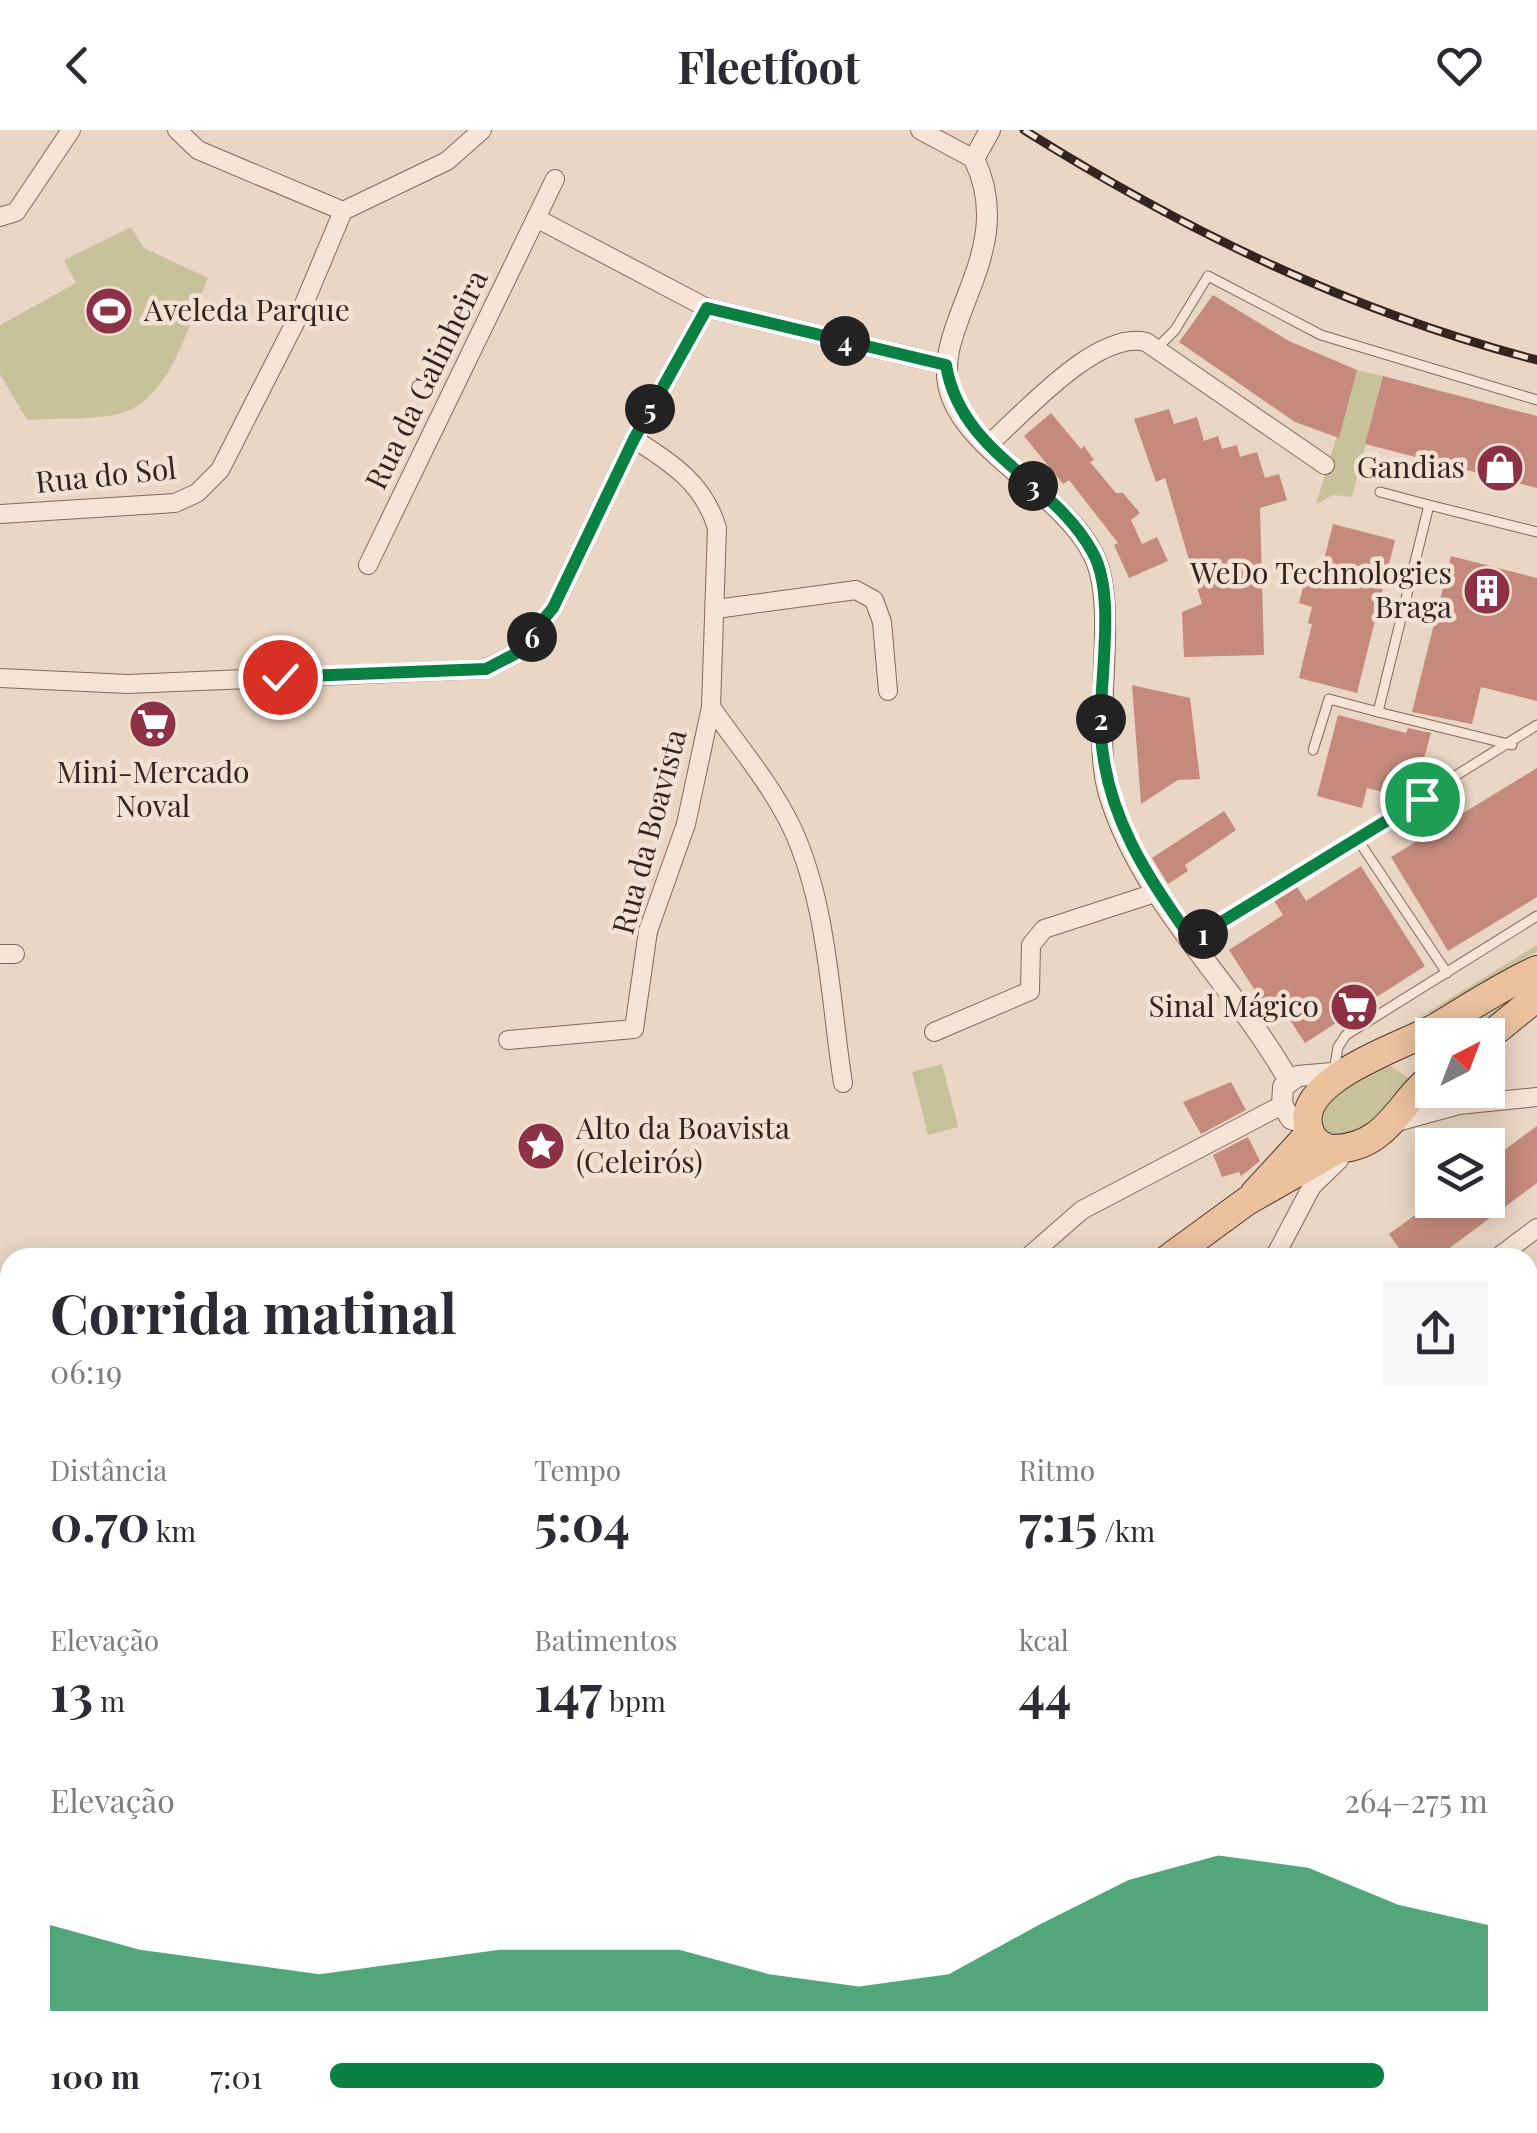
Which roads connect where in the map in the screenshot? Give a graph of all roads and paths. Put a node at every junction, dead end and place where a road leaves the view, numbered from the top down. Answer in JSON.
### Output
{"nodes":[{"id":1,"x":72,"y":130,"type":"edge"},
{"id":2,"x":178,"y":130,"type":"edge"},
{"id":3,"x":482,"y":130,"type":"edge"},
{"id":4,"x":920,"y":130,"type":"edge"},
{"id":5,"x":990,"y":131,"type":"edge"},
{"id":6,"x":974,"y":158,"type":"junction"},
{"id":7,"x":554,"y":179,"type":"dead end"},
{"id":8,"x":344,"y":211,"type":"junction"},
{"id":9,"x":0,"y":217,"type":"edge"},
{"id":10,"x":536,"y":218,"type":"junction"},
{"id":11,"x":707,"y":308,"type":"junction"},
{"id":12,"x":1156,"y":349,"type":"junction"},
{"id":13,"x":946,"y":365,"type":"junction"},
{"id":14,"x":1537,"y":400,"type":"edge"},
{"id":15,"x":634,"y":439,"type":"junction"},
{"id":16,"x":989,"y":444,"type":"junction"},
{"id":17,"x":1325,"y":465,"type":"dead end"},
{"id":18,"x":1380,"y":492,"type":"dead end"},
{"id":19,"x":1429,"y":505,"type":"junction"},
{"id":20,"x":0,"y":514,"type":"edge"},
{"id":21,"x":1537,"y":532,"type":"edge"},
{"id":22,"x":368,"y":565,"type":"dead end"},
{"id":23,"x":716,"y":608,"type":"junction"},
{"id":24,"x":0,"y":678,"type":"edge"},
{"id":25,"x":888,"y":691,"type":"dead end"},
{"id":26,"x":711,"y":708,"type":"junction"},
{"id":27,"x":1378,"y":712,"type":"junction"},
{"id":28,"x":1537,"y":725,"type":"edge"},
{"id":29,"x":1512,"y":745,"type":"junction"},
{"id":30,"x":1313,"y":750,"type":"dead end"},
{"id":31,"x":1358,"y":840,"type":"junction"},
{"id":32,"x":1158,"y":892,"type":"junction"},
{"id":33,"x":1537,"y":916,"type":"edge"},
{"id":34,"x":1192,"y":940,"type":"junction"},
{"id":35,"x":1537,"y":970,"type":"edge"},
{"id":36,"x":1446,"y":974,"type":"junction"},
{"id":37,"x":1537,"y":997,"type":"edge"},
{"id":38,"x":1505,"y":1023,"type":"edge"},
{"id":39,"x":934,"y":1032,"type":"dead end"},
{"id":40,"x":508,"y":1040,"type":"dead end"},
{"id":41,"x":1372,"y":1058,"type":"junction"},
{"id":42,"x":1415,"y":1071,"type":"edge"},
{"id":43,"x":1338,"y":1073,"type":"junction"},
{"id":44,"x":1289,"y":1081,"type":"junction"},
{"id":45,"x":843,"y":1083,"type":"dead end"},
{"id":46,"x":1415,"y":1094,"type":"edge"},
{"id":47,"x":1537,"y":1096,"type":"edge"},
{"id":48,"x":1505,"y":1101,"type":"edge"},
{"id":49,"x":1448,"y":1108,"type":"edge"},
{"id":50,"x":1392,"y":1123,"type":"junction"},
{"id":51,"x":1297,"y":1126,"type":"junction"},
{"id":52,"x":1345,"y":1147,"type":"junction"},
{"id":53,"x":1284,"y":1184,"type":"junction"},
{"id":54,"x":1247,"y":1201,"type":"junction"},
{"id":55,"x":1290,"y":1227,"type":"junction"},
{"id":56,"x":1537,"y":1228,"type":"edge"},
{"id":57,"x":1038,"y":1248,"type":"edge"},
{"id":58,"x":1183,"y":1248,"type":"edge"},
{"id":59,"x":1279,"y":1248,"type":"edge"},
{"id":60,"x":1510,"y":1248,"type":"edge"},
{"id":61,"x":0,"y":1336,"type":"edge"},
{"id":62,"x":0,"y":1380,"type":"edge"}],
"edges":[{"from":1,"to":9,"type":"street"},
{"from":2,"to":8,"type":"street"},
{"from":3,"to":8,"type":"street"},
{"from":4,"to":6,"type":"street"},
{"from":5,"to":6,"type":"street"},
{"from":6,"to":13,"type":"street"},
{"from":7,"to":10,"type":"street","name":"Rua da Galinheira"},
{"from":8,"to":20,"type":"street","name":"Rua do Sol"},
{"from":10,"to":11,"type":"street"},
{"from":10,"to":22,"type":"street","name":"Rua da Galinheira"},
{"from":11,"to":13,"type":"street"},
{"from":11,"to":15,"type":"street"},
{"from":12,"to":14,"type":"lane"},
{"from":12,"to":16,"type":"street"},
{"from":12,"to":17,"type":"street"},
{"from":13,"to":16,"type":"street"},
{"from":15,"to":23,"type":"street","name":"Rua da Boavista"},
{"from":15,"to":24,"type":"street"},
{"from":16,"to":32,"type":"street"},
{"from":18,"to":19,"type":"lane"},
{"from":19,"to":21,"type":"lane"},
{"from":19,"to":27,"type":"lane"},
{"from":23,"to":25,"type":"street"},
{"from":23,"to":26,"type":"street","name":"Rua da Boavista"},
{"from":26,"to":40,"type":"street","name":"Rua da Boavista"},
{"from":26,"to":45,"type":"street"},
{"from":27,"to":29,"type":"lane"},
{"from":27,"to":30,"type":"lane"},
{"from":28,"to":29,"type":"lane"},
{"from":29,"to":31,"type":"lane"},
{"from":31,"to":34,"type":"lane"},
{"from":31,"to":36,"type":"lane"},
{"from":32,"to":34,"type":"street"},
{"from":32,"to":39,"type":"street"},
{"from":33,"to":36,"type":"lane"},
{"from":34,"to":44,"type":"street"},
{"from":35,"to":41,"type":"main road"},
{"from":36,"to":43,"type":"lane"},
{"from":37,"to":38,"type":"main road"},
{"from":41,"to":42,"type":"main road"},
{"from":41,"to":43,"type":"main road"},
{"from":43,"to":44,"type":"street"},
{"from":43,"to":51,"type":"main road"},
{"from":44,"to":51,"type":"street"},
{"from":46,"to":50,"type":"main road"},
{"from":47,"to":48,"type":"street"},
{"from":49,"to":50,"type":"street"},
{"from":50,"to":52,"type":"main road"},
{"from":51,"to":52,"type":"main road"},
{"from":51,"to":53,"type":"street"},
{"from":51,"to":54,"type":"main road"},
{"from":51,"to":57,"type":"street"},
{"from":52,"to":53,"type":"main road"},
{"from":52,"to":55,"type":"street"},
{"from":53,"to":54,"type":"main road"},
{"from":53,"to":55,"type":"street"},
{"from":54,"to":58,"type":"main road"},
{"from":55,"to":59,"type":"street"},
{"from":56,"to":60,"type":"street"},
{"from":61,"to":62,"type":"street"}]}
